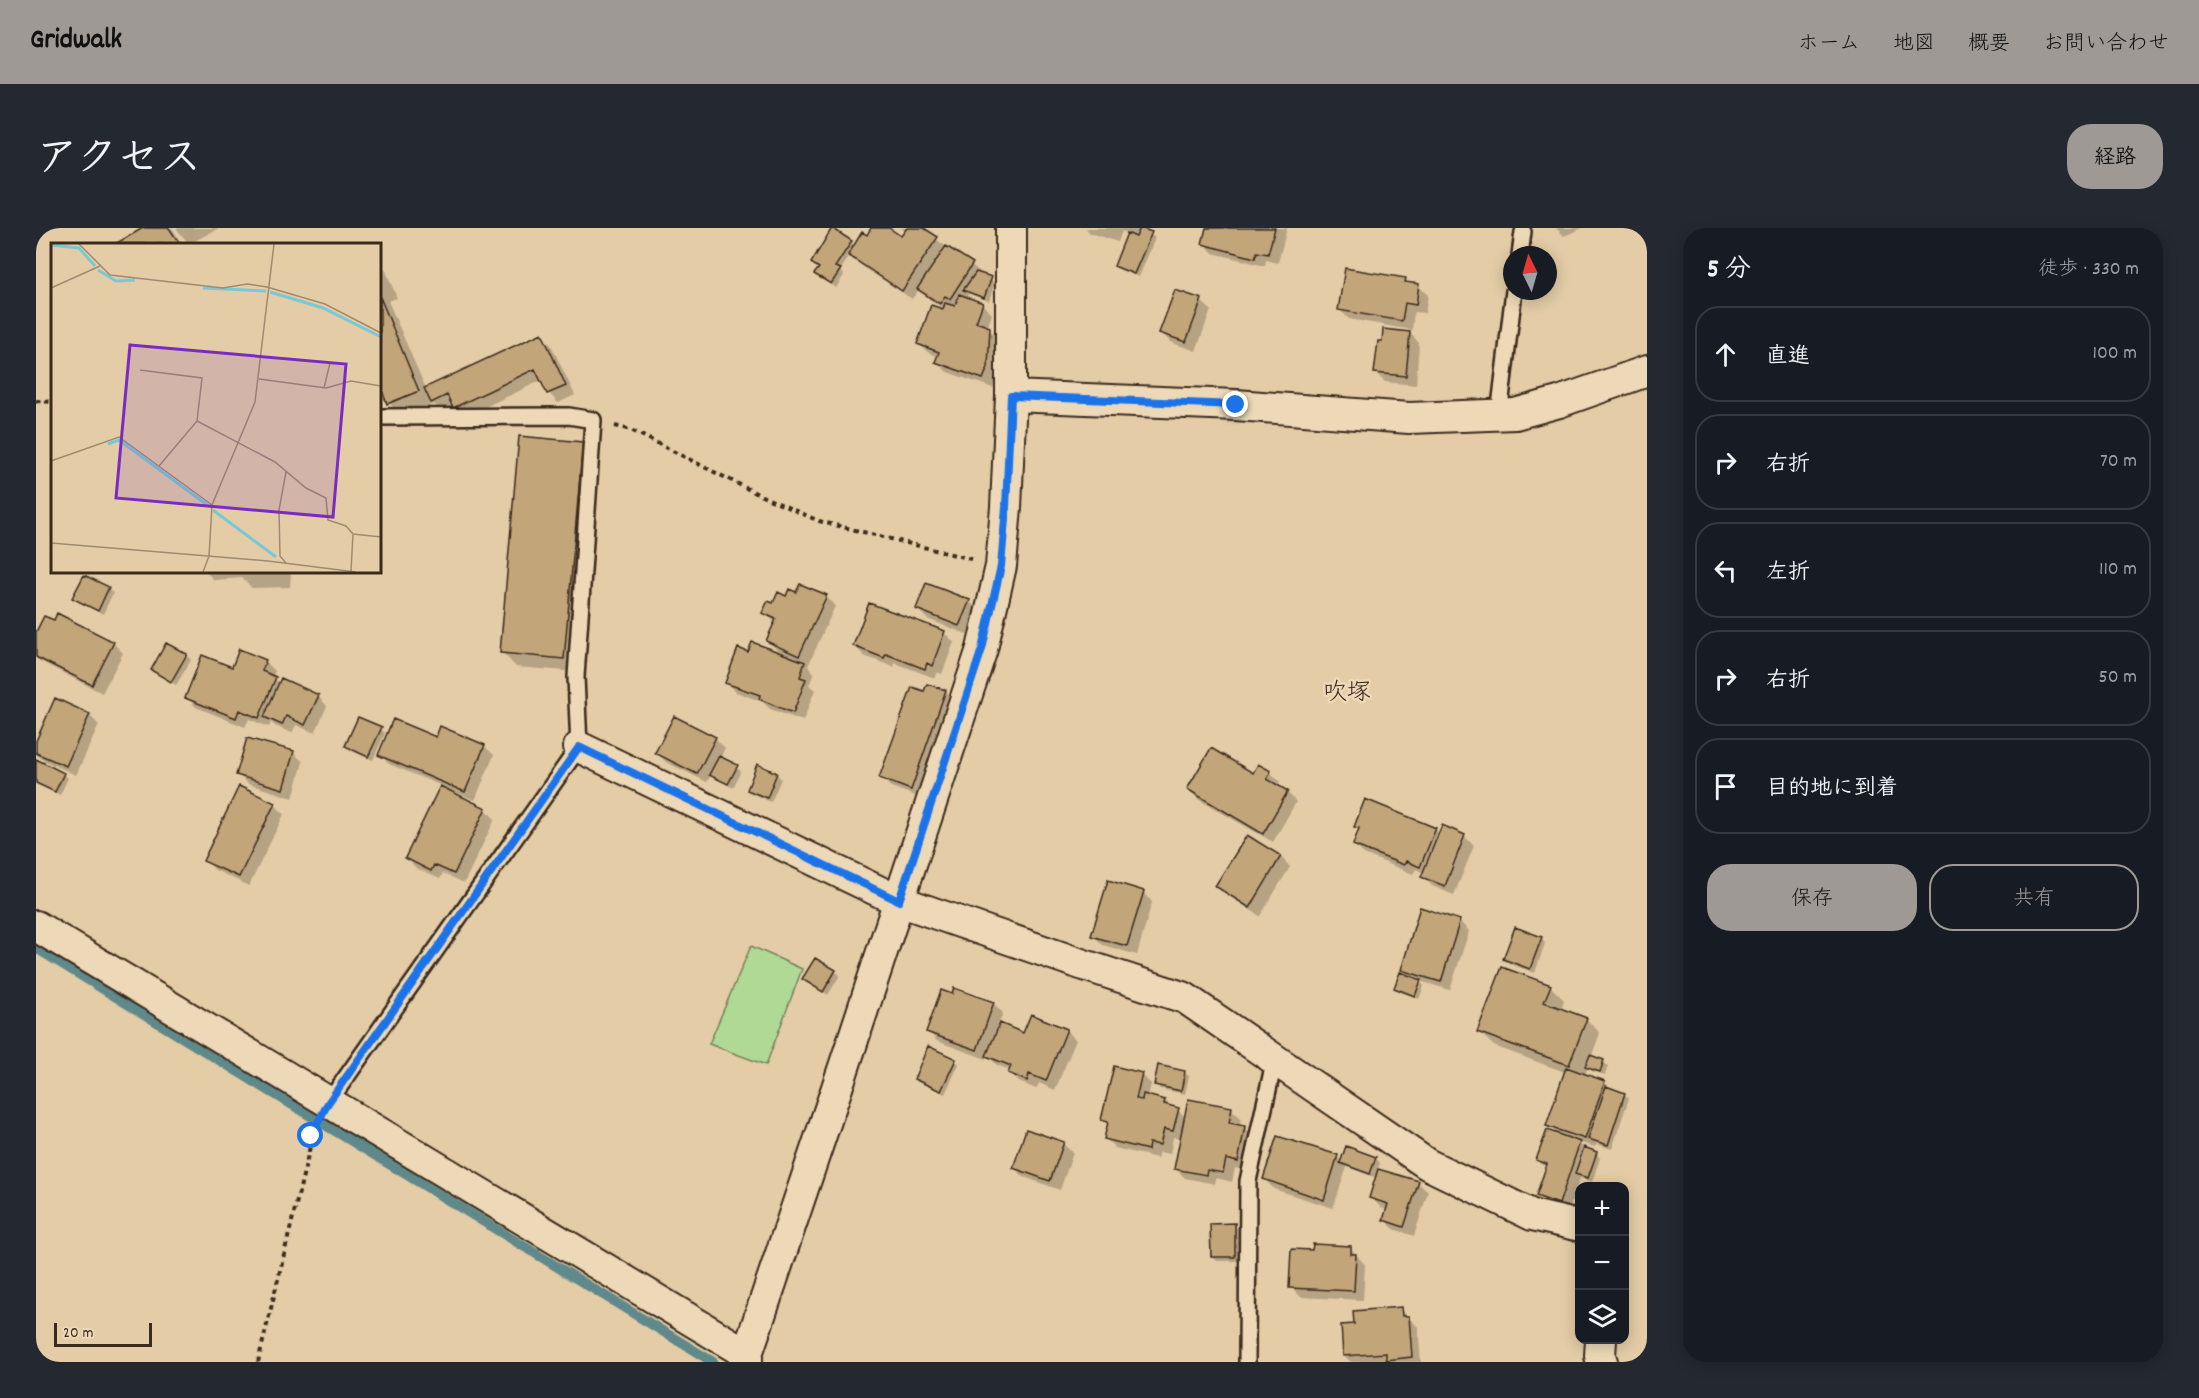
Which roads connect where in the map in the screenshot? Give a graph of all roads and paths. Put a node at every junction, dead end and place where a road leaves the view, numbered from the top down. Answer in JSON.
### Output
{"nodes":[{"id":1,"x":1011,"y":228,"type":"edge"},
{"id":2,"x":1523,"y":231,"type":"dead end"},
{"id":3,"x":1521,"y":246,"type":"edge"},
{"id":4,"x":1513,"y":300,"type":"edge"},
{"id":5,"x":1647,"y":371,"type":"edge"},
{"id":6,"x":1011,"y":396,"type":"junction"},
{"id":7,"x":36,"y":401,"type":"edge"},
{"id":8,"x":51,"y":402,"type":"edge"},
{"id":9,"x":1499,"y":415,"type":"junction"},
{"id":10,"x":381,"y":417,"type":"edge"},
{"id":11,"x":593,"y":420,"type":"junction"},
{"id":12,"x":1001,"y":566,"type":"junction"},
{"id":13,"x":579,"y":747,"type":"junction"},
{"id":14,"x":899,"y":901,"type":"junction"},
{"id":15,"x":36,"y":926,"type":"edge"},
{"id":16,"x":1275,"y":1058,"type":"junction"},
{"id":17,"x":328,"y":1103,"type":"junction"},
{"id":18,"x":1575,"y":1225,"type":"edge"},
{"id":19,"x":1601,"y":1344,"type":"edge"},
{"id":20,"x":747,"y":1358,"type":"edge"},
{"id":21,"x":258,"y":1362,"type":"edge"},
{"id":22,"x":1247,"y":1362,"type":"edge"},
{"id":23,"x":1602,"y":1362,"type":"edge"}],
"edges":[{"from":1,"to":6,"type":"street"},
{"from":2,"to":3,"type":"lane"},
{"from":4,"to":9,"type":"lane"},
{"from":5,"to":9,"type":"street"},
{"from":6,"to":9,"type":"street"},
{"from":6,"to":12,"type":"street"},
{"from":7,"to":8,"type":"path"},
{"from":10,"to":11,"type":"lane"},
{"from":11,"to":12,"type":"path"},
{"from":11,"to":13,"type":"lane"},
{"from":12,"to":14,"type":"street"},
{"from":13,"to":14,"type":"street"},
{"from":13,"to":17,"type":"lane"},
{"from":14,"to":16,"type":"street"},
{"from":14,"to":20,"type":"street"},
{"from":15,"to":17,"type":"street"},
{"from":16,"to":18,"type":"street"},
{"from":16,"to":22,"type":"lane"},
{"from":17,"to":20,"type":"street"},
{"from":17,"to":21,"type":"path"},
{"from":19,"to":23,"type":"street"}]}
